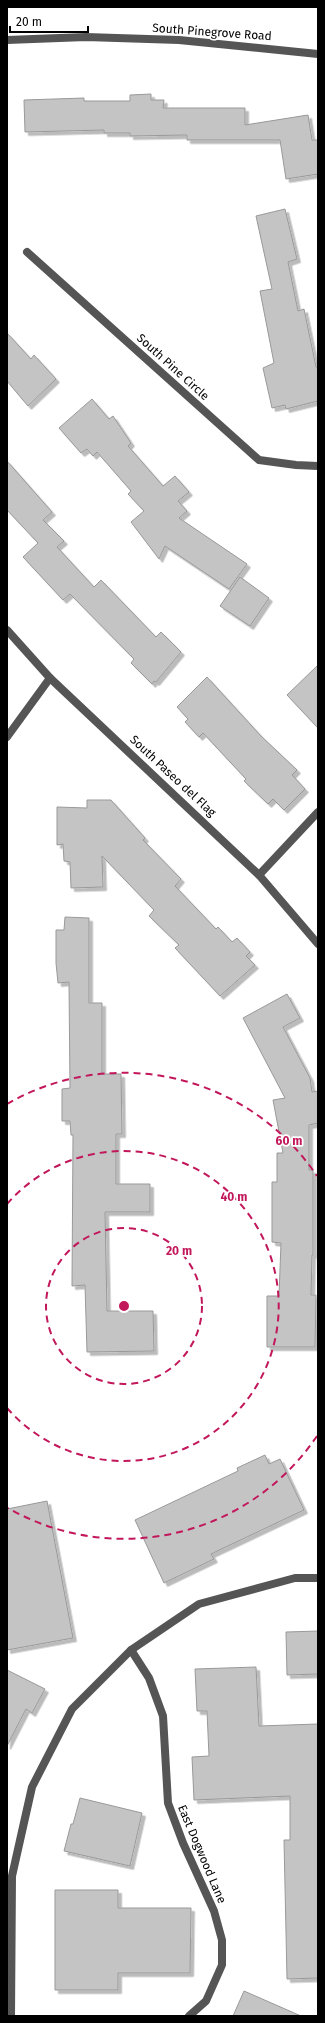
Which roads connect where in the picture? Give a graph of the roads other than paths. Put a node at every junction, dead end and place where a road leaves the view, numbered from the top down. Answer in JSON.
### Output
{"nodes":[{"id":1,"x":7,"y":40,"type":"edge"},
{"id":2,"x":318,"y":54,"type":"edge"},
{"id":3,"x":27,"y":252,"type":"dead end"},
{"id":4,"x":318,"y":466,"type":"edge"},
{"id":5,"x":7,"y":630,"type":"edge"},
{"id":6,"x":50,"y":678,"type":"junction"},
{"id":7,"x":7,"y":737,"type":"edge"},
{"id":8,"x":318,"y":812,"type":"edge"},
{"id":9,"x":260,"y":875,"type":"junction"},
{"id":10,"x":318,"y":944,"type":"edge"},
{"id":11,"x":318,"y":1578,"type":"edge"},
{"id":12,"x":130,"y":1650,"type":"junction"},
{"id":13,"x":11,"y":2016,"type":"edge"},
{"id":14,"x":189,"y":2016,"type":"edge"}],
"edges":[{"from":1,"to":2,"type":"street","name":"South Pinegrove Road"},
{"from":3,"to":4,"type":"street","name":"South Pine Circle"},
{"from":5,"to":6,"type":"street","name":"South Paseo del Flag"},
{"from":6,"to":7,"type":"street"},
{"from":6,"to":9,"type":"street","name":"South Paseo del Flag"},
{"from":8,"to":9,"type":"street"},
{"from":9,"to":10,"type":"street","name":"South Paseo del Flag"},
{"from":11,"to":12,"type":"street"},
{"from":12,"to":13,"type":"street"},
{"from":12,"to":14,"type":"street","name":"East Dogwood Lane"}]}
